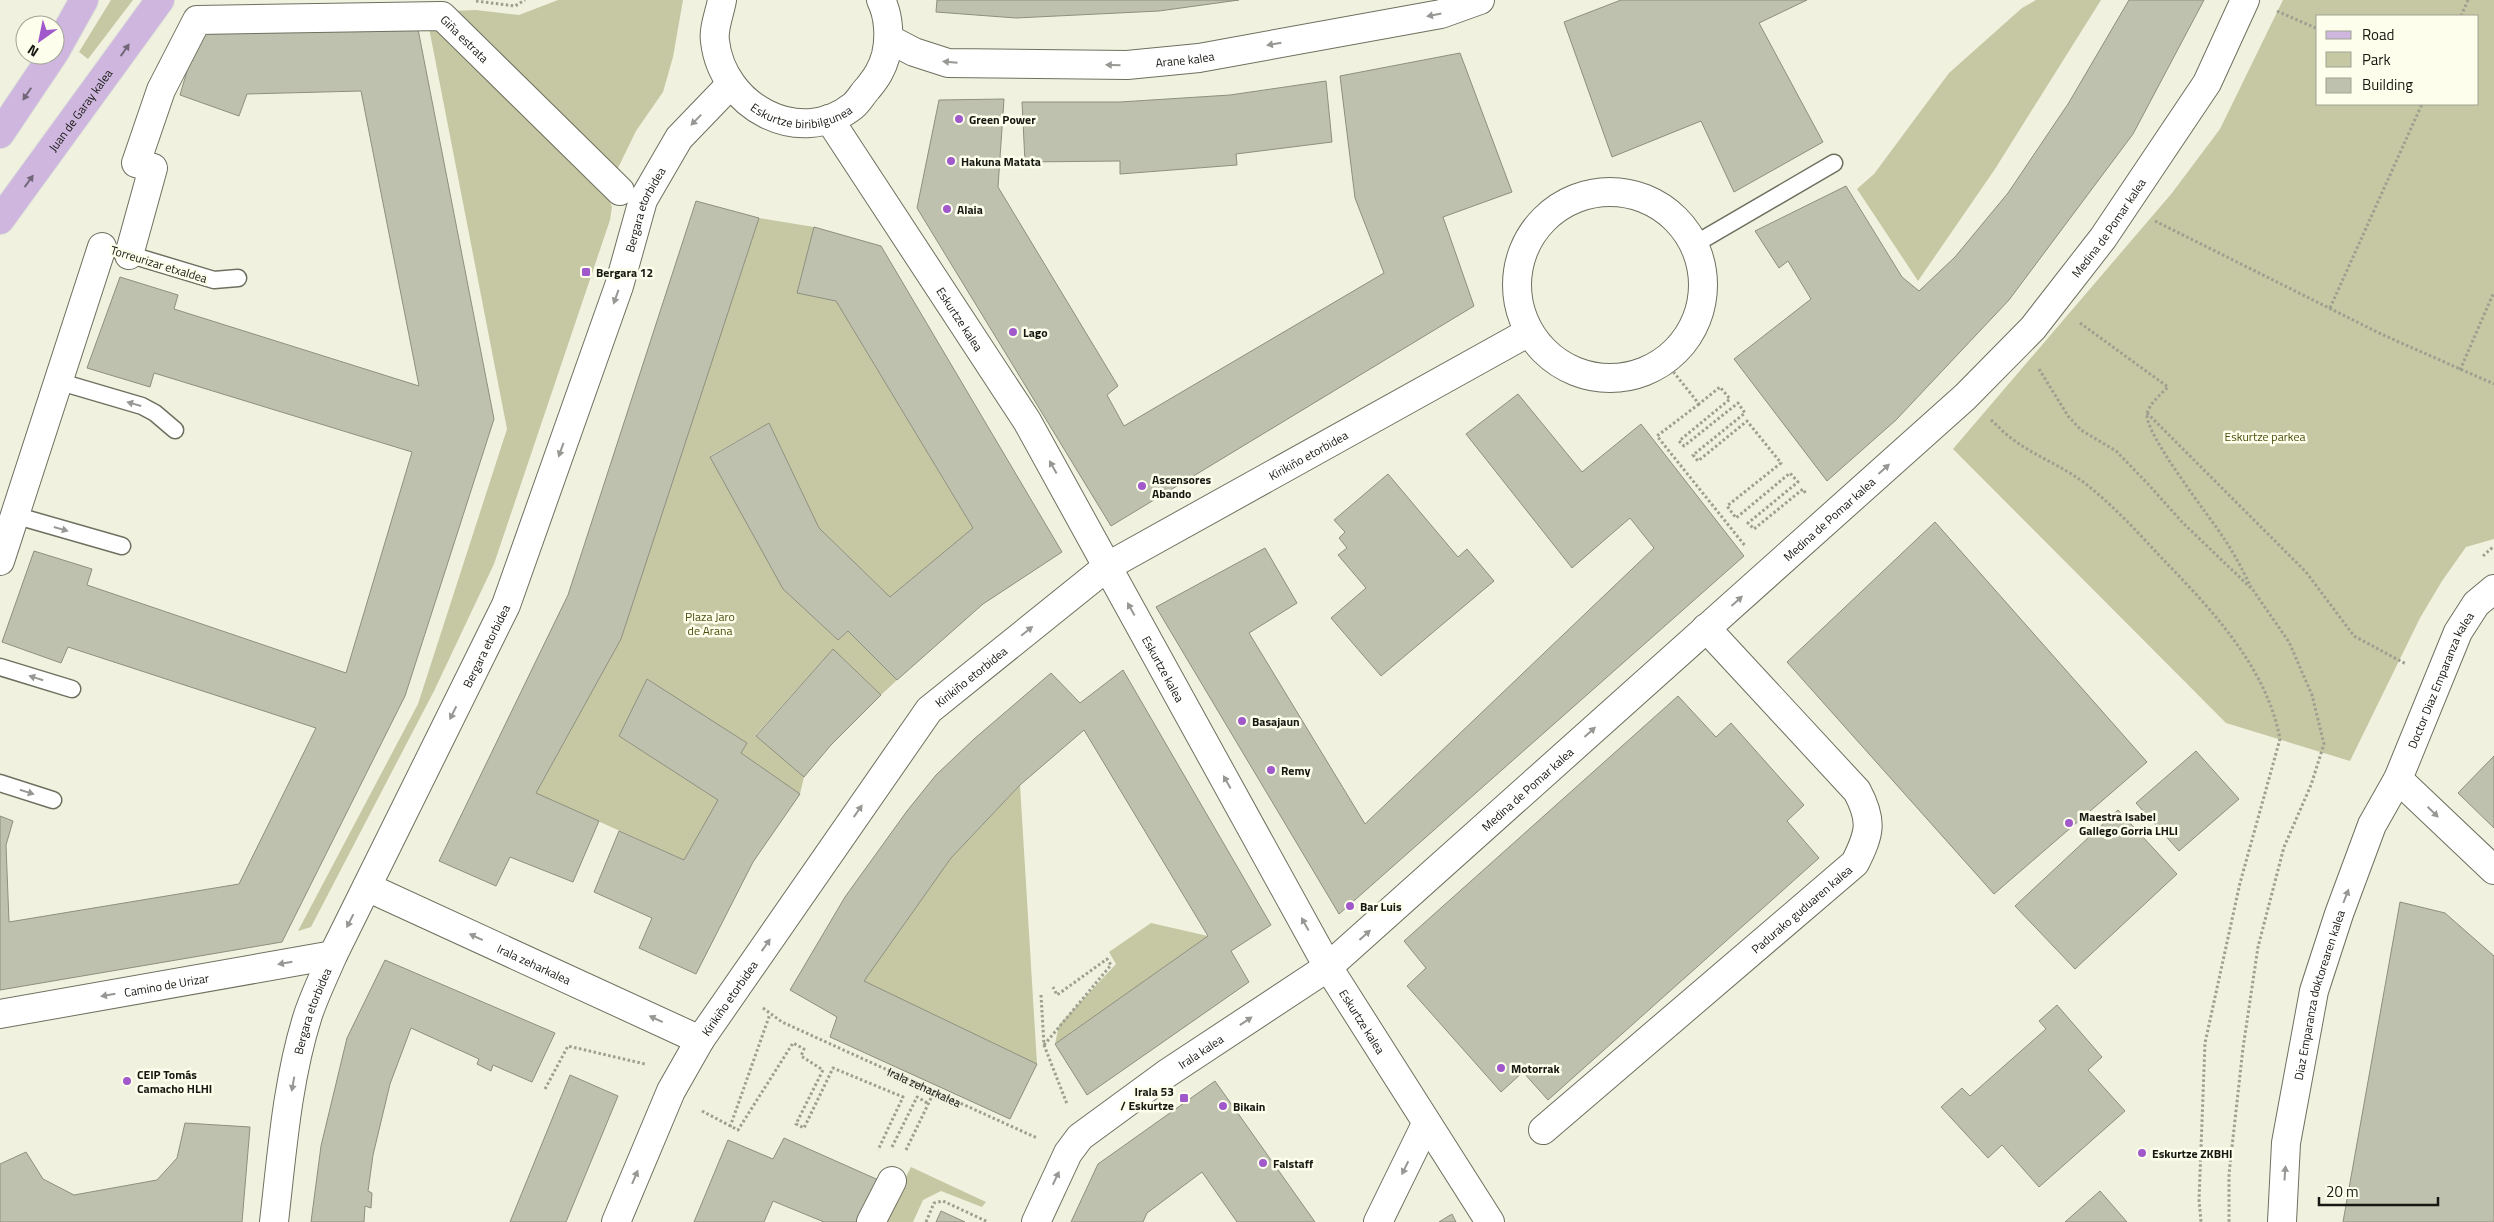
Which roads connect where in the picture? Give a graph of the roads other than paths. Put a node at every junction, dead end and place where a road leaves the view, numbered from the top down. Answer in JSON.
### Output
{"nodes":[{"id":1,"x":84,"y":0,"type":"edge"},
{"id":2,"x":160,"y":0,"type":"edge"},
{"id":3,"x":722,"y":0,"type":"edge"},
{"id":4,"x":881,"y":0,"type":"edge"},
{"id":5,"x":1480,"y":0,"type":"edge"},
{"id":6,"x":2246,"y":0,"type":"edge"},
{"id":7,"x":65,"y":34,"type":"edge"},
{"id":8,"x":890,"y":39,"type":"junction"},
{"id":9,"x":47,"y":65,"type":"edge"},
{"id":10,"x":730,"y":84,"type":"junction"},
{"id":11,"x":829,"y":118,"type":"junction"},
{"id":12,"x":0,"y":134,"type":"edge"},
{"id":13,"x":1834,"y":163,"type":"dead end"},
{"id":14,"x":620,"y":191,"type":"dead end"},
{"id":15,"x":0,"y":220,"type":"edge"},
{"id":16,"x":1694,"y":244,"type":"junction"},
{"id":17,"x":102,"y":247,"type":"joint"},
{"id":18,"x":129,"y":255,"type":"junction"},
{"id":19,"x":238,"y":278,"type":"dead end"},
{"id":20,"x":1529,"y":332,"type":"junction"},
{"id":21,"x":57,"y":381,"type":"junction"},
{"id":22,"x":174,"y":430,"type":"dead end"},
{"id":23,"x":14,"y":515,"type":"junction"},
{"id":24,"x":122,"y":546,"type":"dead end"},
{"id":25,"x":0,"y":561,"type":"edge"},
{"id":26,"x":1108,"y":566,"type":"junction"},
{"id":27,"x":2494,"y":589,"type":"edge"},
{"id":28,"x":1706,"y":628,"type":"junction"},
{"id":29,"x":0,"y":667,"type":"edge"},
{"id":30,"x":72,"y":689,"type":"dead end"},
{"id":31,"x":2398,"y":779,"type":"junction"},
{"id":32,"x":0,"y":784,"type":"edge"},
{"id":33,"x":53,"y":800,"type":"dead end"},
{"id":34,"x":2494,"y":870,"type":"edge"},
{"id":35,"x":367,"y":887,"type":"junction"},
{"id":36,"x":333,"y":955,"type":"junction"},
{"id":37,"x":1328,"y":967,"type":"junction"},
{"id":38,"x":0,"y":1014,"type":"edge"},
{"id":39,"x":700,"y":1040,"type":"junction"},
{"id":40,"x":1426,"y":1124,"type":"junction"},
{"id":41,"x":1542,"y":1130,"type":"dead end"},
{"id":42,"x":892,"y":1181,"type":"road end"},
{"id":43,"x":274,"y":1222,"type":"edge"},
{"id":44,"x":616,"y":1222,"type":"edge"},
{"id":45,"x":871,"y":1222,"type":"edge"},
{"id":46,"x":1036,"y":1222,"type":"edge"},
{"id":47,"x":1378,"y":1222,"type":"edge"},
{"id":48,"x":1490,"y":1222,"type":"edge"},
{"id":49,"x":2282,"y":1222,"type":"edge"}],
"edges":[{"from":1,"to":7,"type":"main road"},
{"from":15,"to":2,"type":"main road","name":"Juan de Garay kalea","one_way":true},
{"from":3,"to":10,"type":"street","name":"Eskurtze biribilgunea"},
{"from":4,"to":8,"type":"street","name":"Eskurtze biribilgunea"},
{"from":5,"to":8,"type":"street","name":"Arane kalea","one_way":true},
{"from":28,"to":6,"type":"street","name":"Medina de Pomar kalea","one_way":true},
{"from":8,"to":11,"type":"street","name":"Eskurtze biribilgunea"},
{"from":9,"to":12,"type":"main road","one_way":true},
{"from":10,"to":11,"type":"street","name":"Eskurtze biribilgunea"},
{"from":10,"to":35,"type":"street","name":"Bergara etorbidea","one_way":true},
{"from":26,"to":11,"type":"street","name":"Eskurtze kalea","one_way":true},
{"from":13,"to":16,"type":"lane"},
{"from":14,"to":18,"type":"street","name":"Giña estrata"},
{"from":16,"to":20,"type":"street"},
{"from":16,"to":20,"type":"street"},
{"from":17,"to":18,"type":"lane","name":"Torreurizar etxaldea"},
{"from":17,"to":21,"type":"street","name":"Torreurizar etxaldea"},
{"from":18,"to":19,"type":"lane","name":"Torreurizar etxaldea"},
{"from":20,"to":26,"type":"street","name":"Kirikiño etorbidea"},
{"from":22,"to":21,"type":"lane","one_way":true},
{"from":21,"to":23,"type":"street","name":"Torreurizar etxaldea"},
{"from":23,"to":24,"type":"lane","one_way":true},
{"from":23,"to":25,"type":"street","name":"Torreurizar etxaldea"},
{"from":37,"to":26,"type":"street","name":"Eskurtze kalea","one_way":true},
{"from":39,"to":26,"type":"street","name":"Kirikiño etorbidea","one_way":true},
{"from":27,"to":31,"type":"street","name":"Doctor Diaz Emparanza kalea"},
{"from":37,"to":28,"type":"street","name":"Medina de Pomar kalea","one_way":true},
{"from":28,"to":41,"type":"street","name":"Padurako guduaren kalea"},
{"from":30,"to":29,"type":"lane","one_way":true},
{"from":31,"to":34,"type":"street","one_way":true},
{"from":49,"to":31,"type":"street","name":"Diaz Emparanza doktorearen kalea","one_way":true},
{"from":32,"to":33,"type":"lane","one_way":true},
{"from":35,"to":36,"type":"street","name":"Bergara etorbidea","one_way":true},
{"from":39,"to":35,"type":"street","name":"Irala zeharkalea","one_way":true},
{"from":36,"to":38,"type":"street","name":"Camino de Urizar","one_way":true},
{"from":36,"to":43,"type":"street","name":"Bergara etorbidea","one_way":true},
{"from":37,"to":40,"type":"street","name":"Eskurtze kalea"},
{"from":46,"to":37,"type":"street","name":"Irala kalea","one_way":true},
{"from":44,"to":39,"type":"street","name":"Kirikiño etorbidea","one_way":true},
{"from":40,"to":47,"type":"street","one_way":true},
{"from":40,"to":48,"type":"street","name":"Eskurtze kalea"},
{"from":42,"to":45,"type":"street"}]}
